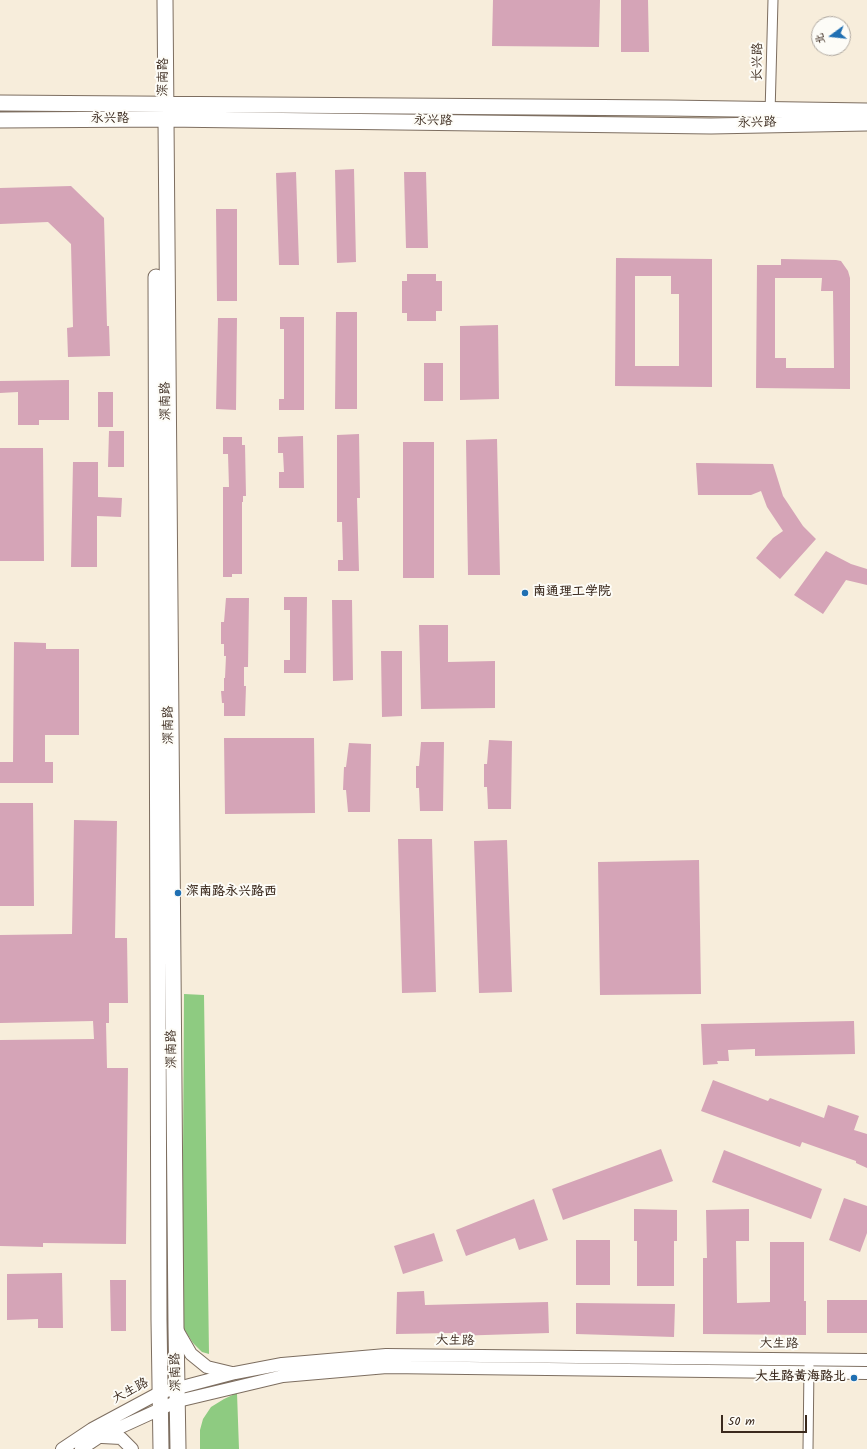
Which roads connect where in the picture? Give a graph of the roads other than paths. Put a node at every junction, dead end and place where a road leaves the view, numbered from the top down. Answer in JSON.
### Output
{"nodes":[{"id":1,"x":155,"y":0,"type":"edge"},
{"id":2,"x":165,"y":0,"type":"edge"},
{"id":3,"x":773,"y":0,"type":"edge"},
{"id":4,"x":0,"y":103,"type":"edge"},
{"id":5,"x":867,"y":111,"type":"edge"},
{"id":6,"x":160,"y":112,"type":"junction"},
{"id":7,"x":770,"y":117,"type":"junction"},
{"id":8,"x":0,"y":120,"type":"edge"},
{"id":9,"x":867,"y":123,"type":"edge"},
{"id":10,"x":176,"y":1327,"type":"junction"},
{"id":11,"x":810,"y":1359,"type":"junction"},
{"id":12,"x":867,"y":1360,"type":"edge"},
{"id":13,"x":809,"y":1372,"type":"junction"},
{"id":14,"x":235,"y":1373,"type":"junction"},
{"id":15,"x":867,"y":1373,"type":"edge"},
{"id":16,"x":159,"y":1393,"type":"junction"},
{"id":17,"x":178,"y":1394,"type":"junction"},
{"id":18,"x":160,"y":1408,"type":"junction"},
{"id":19,"x":99,"y":1437,"type":"junction"},
{"id":20,"x":62,"y":1449,"type":"edge"},
{"id":21,"x":81,"y":1449,"type":"edge"},
{"id":22,"x":132,"y":1449,"type":"edge"},
{"id":23,"x":161,"y":1449,"type":"edge"},
{"id":24,"x":178,"y":1449,"type":"edge"},
{"id":25,"x":808,"y":1449,"type":"edge"}],
"edges":[{"from":1,"to":6,"type":"main road","name":"深南路"},
{"from":2,"to":6,"type":"main road","name":"深南路"},
{"from":3,"to":7,"type":"street","name":"长兴路"},
{"from":4,"to":6,"type":"main road","name":"永兴路"},
{"from":5,"to":7,"type":"main road","name":"永兴路"},
{"from":6,"to":7,"type":"main road","name":"永兴路"},
{"from":6,"to":8,"type":"main road","name":"永兴路"},
{"from":6,"to":10,"type":"main road","name":"深南路"},
{"from":6,"to":16,"type":"main road","name":"深南路"},
{"from":7,"to":9,"type":"main road","name":"永兴路"},
{"from":10,"to":14,"type":"street"},
{"from":10,"to":17,"type":"main road","name":"深南路"},
{"from":11,"to":12,"type":"street","name":"大生路"},
{"from":11,"to":13,"type":"street"},
{"from":11,"to":14,"type":"street","name":"大生路"},
{"from":13,"to":15,"type":"street","name":"大生路"},
{"from":13,"to":17,"type":"street","name":"大生路"},
{"from":13,"to":25,"type":"street"},
{"from":14,"to":17,"type":"street","name":"大生路"},
{"from":16,"to":17,"type":"street","name":"大生路"},
{"from":16,"to":18,"type":"main road","name":"深南路"},
{"from":16,"to":20,"type":"street","name":"大生路"},
{"from":17,"to":18,"type":"street","name":"大生路"},
{"from":17,"to":24,"type":"main road","name":"深南路"},
{"from":18,"to":19,"type":"street","name":"大生路"},
{"from":18,"to":23,"type":"main road","name":"深南路"},
{"from":19,"to":21,"type":"street","name":"大生路"},
{"from":19,"to":22,"type":"street"}]}
